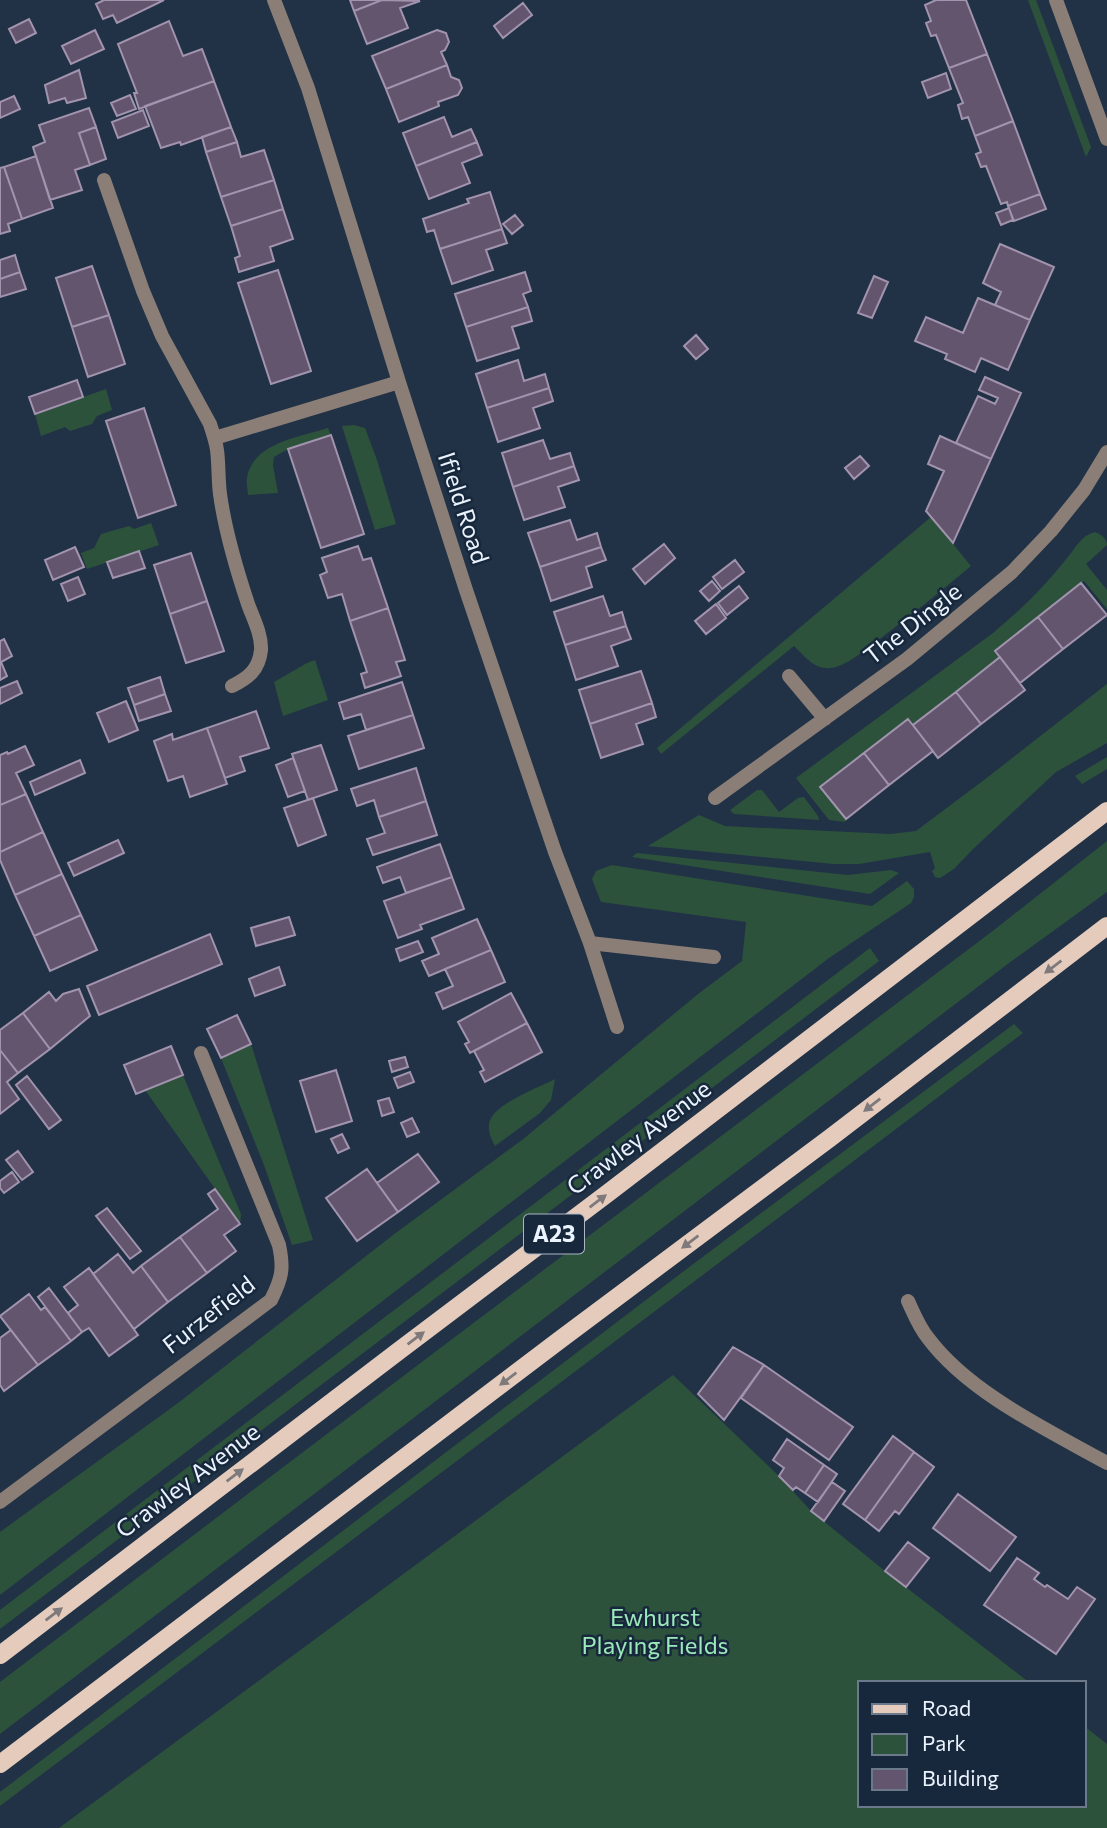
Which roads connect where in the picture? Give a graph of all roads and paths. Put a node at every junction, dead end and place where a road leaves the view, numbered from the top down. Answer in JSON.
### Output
{"nodes":[{"id":1,"x":274,"y":0,"type":"edge"},
{"id":2,"x":1056,"y":0,"type":"edge"},
{"id":3,"x":1107,"y":139,"type":"edge"},
{"id":4,"x":104,"y":180,"type":"dead end"},
{"id":5,"x":399,"y":382,"type":"junction"},
{"id":6,"x":215,"y":438,"type":"junction"},
{"id":7,"x":1107,"y":452,"type":"edge"},
{"id":8,"x":789,"y":676,"type":"dead end"},
{"id":9,"x":232,"y":686,"type":"dead end"},
{"id":10,"x":825,"y":719,"type":"junction"},
{"id":11,"x":715,"y":798,"type":"dead end"},
{"id":12,"x":1107,"y":811,"type":"edge"},
{"id":13,"x":1107,"y":926,"type":"edge"},
{"id":14,"x":590,"y":943,"type":"junction"},
{"id":15,"x":714,"y":957,"type":"dead end"},
{"id":16,"x":617,"y":1027,"type":"dead end"},
{"id":17,"x":201,"y":1053,"type":"dead end"},
{"id":18,"x":908,"y":1301,"type":"dead end"},
{"id":19,"x":1107,"y":1464,"type":"edge"},
{"id":20,"x":0,"y":1502,"type":"edge"},
{"id":21,"x":0,"y":1655,"type":"edge"},
{"id":22,"x":0,"y":1764,"type":"edge"}],
"edges":[{"from":1,"to":5,"type":"street","name":"Ifield Road"},
{"from":2,"to":3,"type":"street"},
{"from":4,"to":6,"type":"street"},
{"from":5,"to":6,"type":"street"},
{"from":5,"to":14,"type":"street","name":"Ifield Road"},
{"from":6,"to":9,"type":"street"},
{"from":7,"to":10,"type":"street","name":"The Dingle"},
{"from":8,"to":10,"type":"street"},
{"from":10,"to":11,"type":"street","name":"The Dingle"},
{"from":21,"to":12,"type":"main road","name":"Crawley Avenue","number":"A23","one_way":true},
{"from":13,"to":22,"type":"main road","one_way":true},
{"from":14,"to":15,"type":"street"},
{"from":14,"to":16,"type":"street","name":"Ifield Road"},
{"from":17,"to":20,"type":"street","name":"Furzefield"},
{"from":18,"to":19,"type":"street"}]}
